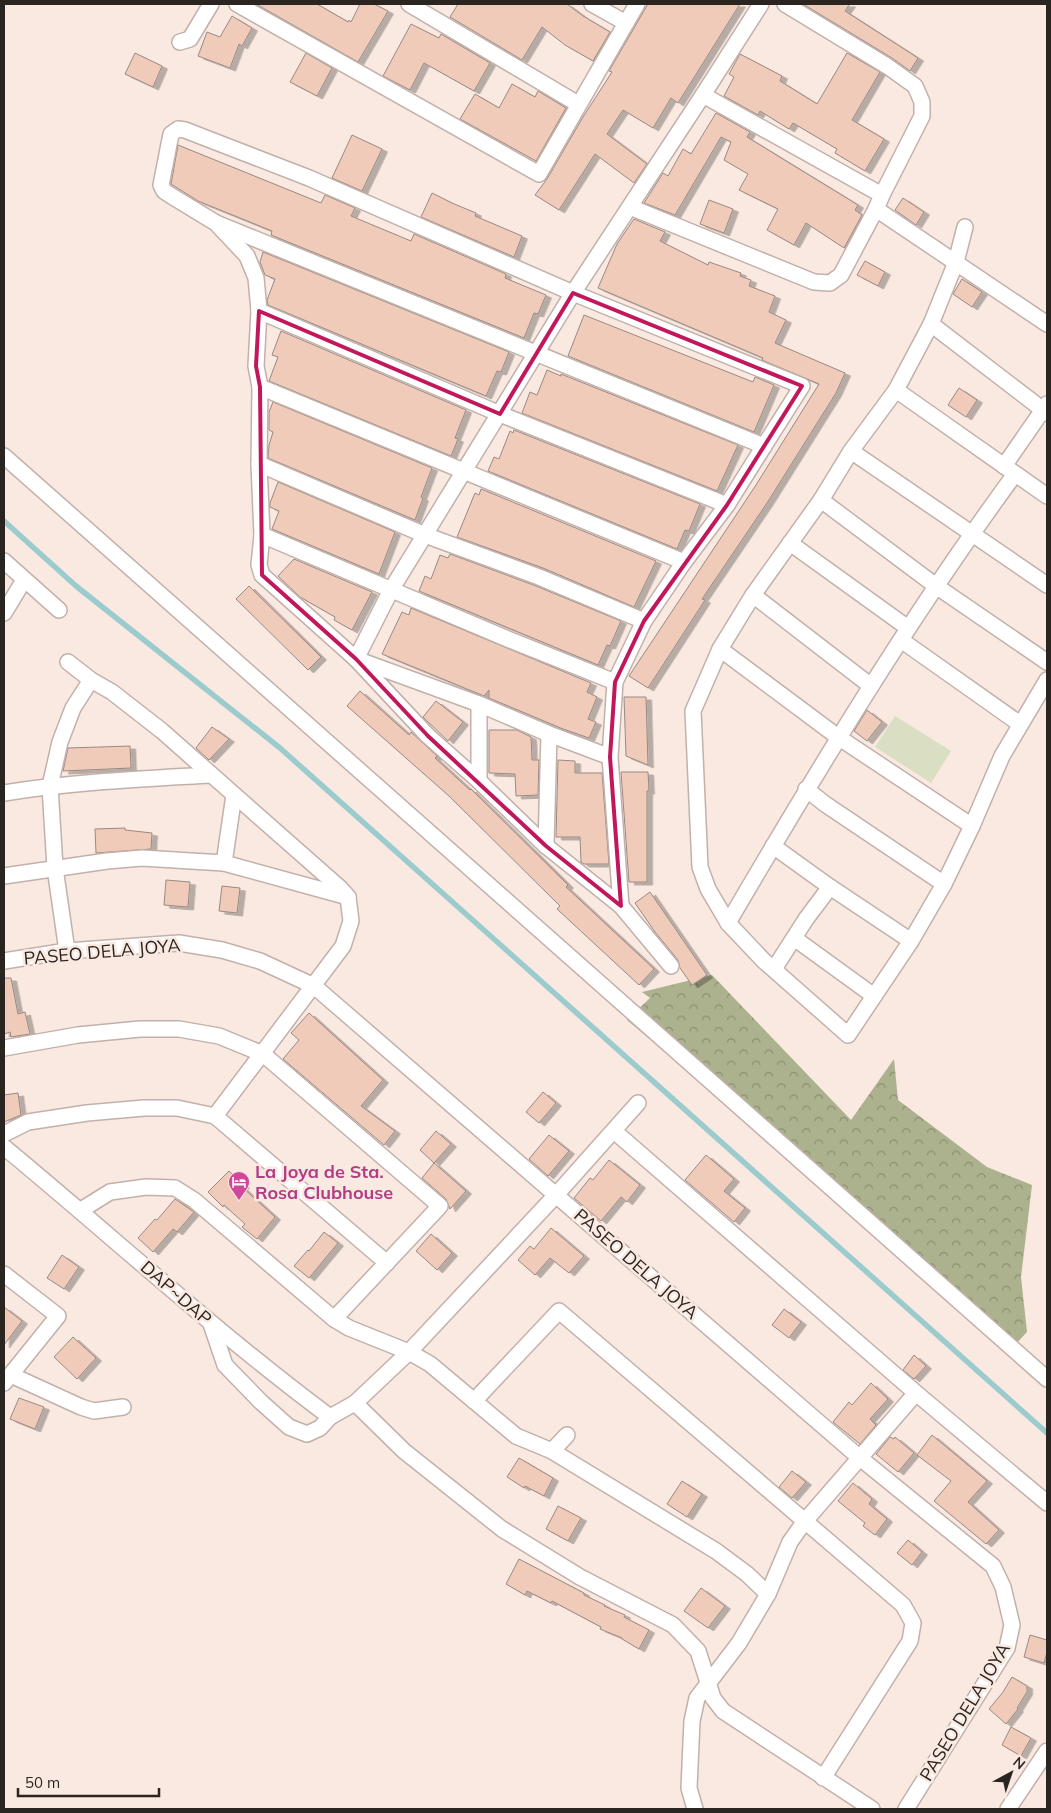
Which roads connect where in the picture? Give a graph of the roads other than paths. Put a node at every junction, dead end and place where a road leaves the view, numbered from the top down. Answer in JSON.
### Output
{"nodes":[{"id":1,"x":211,"y":4,"type":"edge"},
{"id":2,"x":237,"y":4,"type":"edge"},
{"id":3,"x":409,"y":4,"type":"edge"},
{"id":4,"x":592,"y":4,"type":"edge"},
{"id":5,"x":637,"y":4,"type":"edge"},
{"id":6,"x":760,"y":4,"type":"edge"},
{"id":7,"x":785,"y":4,"type":"edge"},
{"id":8,"x":626,"y":22,"type":"junction"},
{"id":9,"x":180,"y":42,"type":"dead end"},
{"id":10,"x":703,"y":94,"type":"junction"},
{"id":11,"x":578,"y":104,"type":"junction"},
{"id":12,"x":882,"y":194,"type":"junction"},
{"id":13,"x":630,"y":207,"type":"junction"},
{"id":14,"x":876,"y":209,"type":"junction"},
{"id":15,"x":216,"y":223,"type":"junction"},
{"id":16,"x":965,"y":227,"type":"dead end"},
{"id":17,"x":956,"y":262,"type":"junction"},
{"id":18,"x":573,"y":293,"type":"junction"},
{"id":19,"x":259,"y":311,"type":"junction"},
{"id":20,"x":931,"y":324,"type":"junction"},
{"id":21,"x":1047,"y":324,"type":"edge"},
{"id":22,"x":537,"y":353,"type":"junction"},
{"id":23,"x":260,"y":387,"type":"junction"},
{"id":24,"x":896,"y":390,"type":"junction"},
{"id":25,"x":1046,"y":409,"type":"edge"},
{"id":26,"x":500,"y":414,"type":"junction"},
{"id":27,"x":764,"y":446,"type":"junction"},
{"id":28,"x":851,"y":451,"type":"junction"},
{"id":29,"x":4,"y":456,"type":"edge"},
{"id":30,"x":258,"y":464,"type":"junction"},
{"id":31,"x":1009,"y":470,"type":"junction"},
{"id":32,"x":464,"y":471,"type":"junction"},
{"id":33,"x":1047,"y":496,"type":"edge"},
{"id":34,"x":821,"y":500,"type":"junction"},
{"id":35,"x":728,"y":505,"type":"junction"},
{"id":36,"x":262,"y":534,"type":"junction"},
{"id":37,"x":971,"y":534,"type":"junction"},
{"id":38,"x":425,"y":535,"type":"junction"},
{"id":39,"x":790,"y":543,"type":"junction"},
{"id":40,"x":4,"y":561,"type":"edge"},
{"id":41,"x":684,"y":562,"type":"junction"},
{"id":42,"x":24,"y":580,"type":"junction"},
{"id":43,"x":1047,"y":585,"type":"edge"},
{"id":44,"x":936,"y":586,"type":"junction"},
{"id":45,"x":391,"y":590,"type":"junction"},
{"id":46,"x":753,"y":595,"type":"junction"},
{"id":47,"x":59,"y":610,"type":"dead end"},
{"id":48,"x":4,"y":613,"type":"edge"},
{"id":49,"x":644,"y":621,"type":"junction"},
{"id":50,"x":904,"y":634,"type":"junction"},
{"id":51,"x":720,"y":649,"type":"junction"},
{"id":52,"x":356,"y":659,"type":"junction"},
{"id":53,"x":68,"y":662,"type":"dead end"},
{"id":54,"x":1047,"y":662,"type":"edge"},
{"id":55,"x":91,"y":680,"type":"junction"},
{"id":56,"x":1047,"y":680,"type":"edge"},
{"id":57,"x":615,"y":682,"type":"junction"},
{"id":58,"x":871,"y":686,"type":"junction"},
{"id":59,"x":479,"y":704,"type":"junction"},
{"id":60,"x":1020,"y":724,"type":"junction"},
{"id":61,"x":549,"y":734,"type":"junction"},
{"id":62,"x":838,"y":737,"type":"junction"},
{"id":63,"x":610,"y":757,"type":"junction"},
{"id":64,"x":210,"y":776,"type":"junction"},
{"id":65,"x":479,"y":781,"type":"junction"},
{"id":66,"x":50,"y":786,"type":"junction"},
{"id":67,"x":806,"y":789,"type":"junction"},
{"id":68,"x":4,"y":793,"type":"edge"},
{"id":69,"x":234,"y":796,"type":"junction"},
{"id":70,"x":972,"y":826,"type":"junction"},
{"id":71,"x":546,"y":846,"type":"junction"},
{"id":72,"x":773,"y":846,"type":"junction"},
{"id":73,"x":224,"y":864,"type":"junction"},
{"id":74,"x":54,"y":868,"type":"junction"},
{"id":75,"x":4,"y":876,"type":"edge"},
{"id":76,"x":944,"y":884,"type":"junction"},
{"id":77,"x":830,"y":887,"type":"junction"},
{"id":78,"x":348,"y":897,"type":"junction"},
{"id":79,"x":621,"y":906,"type":"junction"},
{"id":80,"x":728,"y":923,"type":"junction"},
{"id":81,"x":794,"y":938,"type":"junction"},
{"id":82,"x":911,"y":940,"type":"junction"},
{"id":83,"x":67,"y":951,"type":"junction"},
{"id":84,"x":4,"y":961,"type":"edge"},
{"id":85,"x":671,"y":966,"type":"dead end"},
{"id":86,"x":774,"y":969,"type":"junction"},
{"id":87,"x":314,"y":986,"type":"junction"},
{"id":88,"x":874,"y":996,"type":"junction"},
{"id":89,"x":4,"y":1048,"type":"edge"},
{"id":90,"x":263,"y":1054,"type":"junction"},
{"id":91,"x":638,"y":1103,"type":"dead end"},
{"id":92,"x":215,"y":1116,"type":"junction"},
{"id":93,"x":614,"y":1132,"type":"junction"},
{"id":94,"x":4,"y":1134,"type":"edge"},
{"id":95,"x":4,"y":1147,"type":"edge"},
{"id":96,"x":556,"y":1195,"type":"junction"},
{"id":97,"x":81,"y":1210,"type":"junction"},
{"id":98,"x":387,"y":1263,"type":"junction"},
{"id":99,"x":4,"y":1274,"type":"edge"},
{"id":100,"x":334,"y":1319,"type":"junction"},
{"id":101,"x":211,"y":1324,"type":"junction"},
{"id":102,"x":409,"y":1352,"type":"junction"},
{"id":103,"x":7,"y":1379,"type":"edge"},
{"id":104,"x":1047,"y":1379,"type":"edge"},
{"id":105,"x":916,"y":1393,"type":"junction"},
{"id":106,"x":474,"y":1401,"type":"junction"},
{"id":107,"x":355,"y":1403,"type":"junction"},
{"id":108,"x":123,"y":1408,"type":"dead end"},
{"id":109,"x":330,"y":1417,"type":"junction"},
{"id":110,"x":566,"y":1435,"type":"dead end"},
{"id":111,"x":552,"y":1451,"type":"junction"},
{"id":112,"x":860,"y":1458,"type":"junction"},
{"id":113,"x":1047,"y":1503,"type":"edge"},
{"id":114,"x":805,"y":1521,"type":"junction"},
{"id":115,"x":768,"y":1594,"type":"junction"},
{"id":116,"x":708,"y":1681,"type":"junction"},
{"id":117,"x":1047,"y":1751,"type":"edge"},
{"id":118,"x":823,"y":1778,"type":"junction"},
{"id":119,"x":695,"y":1809,"type":"edge"},
{"id":120,"x":872,"y":1809,"type":"edge"},
{"id":121,"x":906,"y":1809,"type":"edge"},
{"id":122,"x":1008,"y":1809,"type":"edge"}],
"edges":[{"from":1,"to":9,"type":"street"},
{"from":2,"to":11,"type":"street"},
{"from":3,"to":11,"type":"street"},
{"from":4,"to":8,"type":"street"},
{"from":5,"to":8,"type":"street"},
{"from":6,"to":10,"type":"street"},
{"from":7,"to":12,"type":"street"},
{"from":8,"to":11,"type":"street"},
{"from":10,"to":12,"type":"street"},
{"from":10,"to":13,"type":"street"},
{"from":12,"to":14,"type":"street"},
{"from":13,"to":14,"type":"street"},
{"from":13,"to":18,"type":"street"},
{"from":14,"to":17,"type":"street"},
{"from":15,"to":18,"type":"street"},
{"from":15,"to":19,"type":"street"},
{"from":15,"to":22,"type":"street"},
{"from":16,"to":17,"type":"street"},
{"from":17,"to":20,"type":"street"},
{"from":17,"to":21,"type":"street"},
{"from":18,"to":22,"type":"street"},
{"from":18,"to":27,"type":"street"},
{"from":19,"to":23,"type":"street"},
{"from":19,"to":26,"type":"street"},
{"from":20,"to":24,"type":"street"},
{"from":20,"to":25,"type":"street"},
{"from":22,"to":26,"type":"street"},
{"from":22,"to":27,"type":"street"},
{"from":23,"to":30,"type":"street"},
{"from":23,"to":32,"type":"street"},
{"from":24,"to":28,"type":"street"},
{"from":24,"to":31,"type":"street"},
{"from":25,"to":31,"type":"street"},
{"from":26,"to":32,"type":"street"},
{"from":26,"to":35,"type":"street"},
{"from":27,"to":35,"type":"street"},
{"from":28,"to":34,"type":"street"},
{"from":28,"to":37,"type":"street"},
{"from":29,"to":104,"type":"street"},
{"from":30,"to":36,"type":"street"},
{"from":30,"to":38,"type":"street"},
{"from":31,"to":33,"type":"street"},
{"from":31,"to":37,"type":"street"},
{"from":32,"to":38,"type":"street"},
{"from":32,"to":41,"type":"street"},
{"from":34,"to":39,"type":"street"},
{"from":34,"to":44,"type":"street"},
{"from":35,"to":41,"type":"street"},
{"from":36,"to":45,"type":"street"},
{"from":36,"to":52,"type":"street"},
{"from":37,"to":43,"type":"street"},
{"from":37,"to":44,"type":"street"},
{"from":38,"to":45,"type":"street"},
{"from":38,"to":49,"type":"street"},
{"from":39,"to":46,"type":"street"},
{"from":39,"to":50,"type":"street"},
{"from":40,"to":42,"type":"street"},
{"from":41,"to":49,"type":"street"},
{"from":42,"to":47,"type":"street"},
{"from":42,"to":48,"type":"street"},
{"from":44,"to":50,"type":"street"},
{"from":44,"to":54,"type":"street"},
{"from":45,"to":52,"type":"street"},
{"from":45,"to":57,"type":"street"},
{"from":46,"to":51,"type":"street"},
{"from":46,"to":58,"type":"street"},
{"from":49,"to":57,"type":"street"},
{"from":50,"to":58,"type":"street"},
{"from":50,"to":60,"type":"street"},
{"from":51,"to":62,"type":"street"},
{"from":51,"to":80,"type":"street"},
{"from":52,"to":59,"type":"street"},
{"from":52,"to":65,"type":"street"},
{"from":53,"to":55,"type":"street"},
{"from":55,"to":64,"type":"street"},
{"from":55,"to":66,"type":"street"},
{"from":56,"to":60,"type":"street"},
{"from":57,"to":63,"type":"street"},
{"from":58,"to":62,"type":"street"},
{"from":59,"to":61,"type":"street"},
{"from":59,"to":65,"type":"street"},
{"from":60,"to":70,"type":"street"},
{"from":61,"to":63,"type":"street"},
{"from":61,"to":71,"type":"street"},
{"from":62,"to":67,"type":"street"},
{"from":62,"to":70,"type":"street"},
{"from":63,"to":79,"type":"street"},
{"from":64,"to":66,"type":"street"},
{"from":64,"to":69,"type":"street"},
{"from":65,"to":71,"type":"street"},
{"from":66,"to":68,"type":"street"},
{"from":66,"to":74,"type":"street"},
{"from":67,"to":72,"type":"street"},
{"from":67,"to":76,"type":"street"},
{"from":69,"to":73,"type":"street"},
{"from":69,"to":78,"type":"street"},
{"from":70,"to":76,"type":"street"},
{"from":71,"to":79,"type":"street"},
{"from":72,"to":77,"type":"street"},
{"from":72,"to":80,"type":"street"},
{"from":73,"to":74,"type":"street"},
{"from":73,"to":78,"type":"street"},
{"from":74,"to":75,"type":"street"},
{"from":74,"to":83,"type":"street"},
{"from":76,"to":82,"type":"street"},
{"from":77,"to":81,"type":"street"},
{"from":77,"to":82,"type":"street"},
{"from":78,"to":87,"type":"street"},
{"from":79,"to":85,"type":"street"},
{"from":80,"to":86,"type":"street"},
{"from":81,"to":86,"type":"street"},
{"from":81,"to":88,"type":"street"},
{"from":82,"to":88,"type":"street"},
{"from":83,"to":84,"type":"street","name":"PASEO DELA JOYA"},
{"from":83,"to":87,"type":"street","name":"PASEO DELA JOYA"},
{"from":86,"to":88,"type":"street"},
{"from":87,"to":90,"type":"street"},
{"from":87,"to":96,"type":"street","name":"PASEO DELA JOYA"},
{"from":89,"to":90,"type":"street"},
{"from":90,"to":92,"type":"street"},
{"from":90,"to":98,"type":"street"},
{"from":91,"to":93,"type":"street"},
{"from":92,"to":94,"type":"street"},
{"from":92,"to":98,"type":"street"},
{"from":93,"to":96,"type":"street"},
{"from":93,"to":105,"type":"street"},
{"from":95,"to":97,"type":"street","name":"DAP~DAP"},
{"from":96,"to":102,"type":"street"},
{"from":96,"to":112,"type":"street","name":"PASEO DELA JOYA"},
{"from":97,"to":100,"type":"street"},
{"from":97,"to":101,"type":"street","name":"DAP~DAP"},
{"from":98,"to":100,"type":"street"},
{"from":99,"to":103,"type":"street"},
{"from":100,"to":102,"type":"street"},
{"from":101,"to":109,"type":"street","name":"DAP~DAP"},
{"from":101,"to":109,"type":"street"},
{"from":102,"to":106,"type":"street"},
{"from":102,"to":107,"type":"street"},
{"from":103,"to":108,"type":"street"},
{"from":105,"to":112,"type":"street"},
{"from":105,"to":113,"type":"street"},
{"from":106,"to":111,"type":"street"},
{"from":106,"to":114,"type":"street"},
{"from":107,"to":109,"type":"street"},
{"from":107,"to":116,"type":"street"},
{"from":110,"to":111,"type":"street"},
{"from":111,"to":115,"type":"street"},
{"from":112,"to":114,"type":"street"},
{"from":112,"to":121,"type":"street","name":"PASEO DELA JOYA"},
{"from":114,"to":115,"type":"street"},
{"from":114,"to":118,"type":"street"},
{"from":115,"to":116,"type":"street"},
{"from":116,"to":118,"type":"street"},
{"from":116,"to":119,"type":"street"},
{"from":117,"to":122,"type":"street"},
{"from":118,"to":120,"type":"street"}]}
